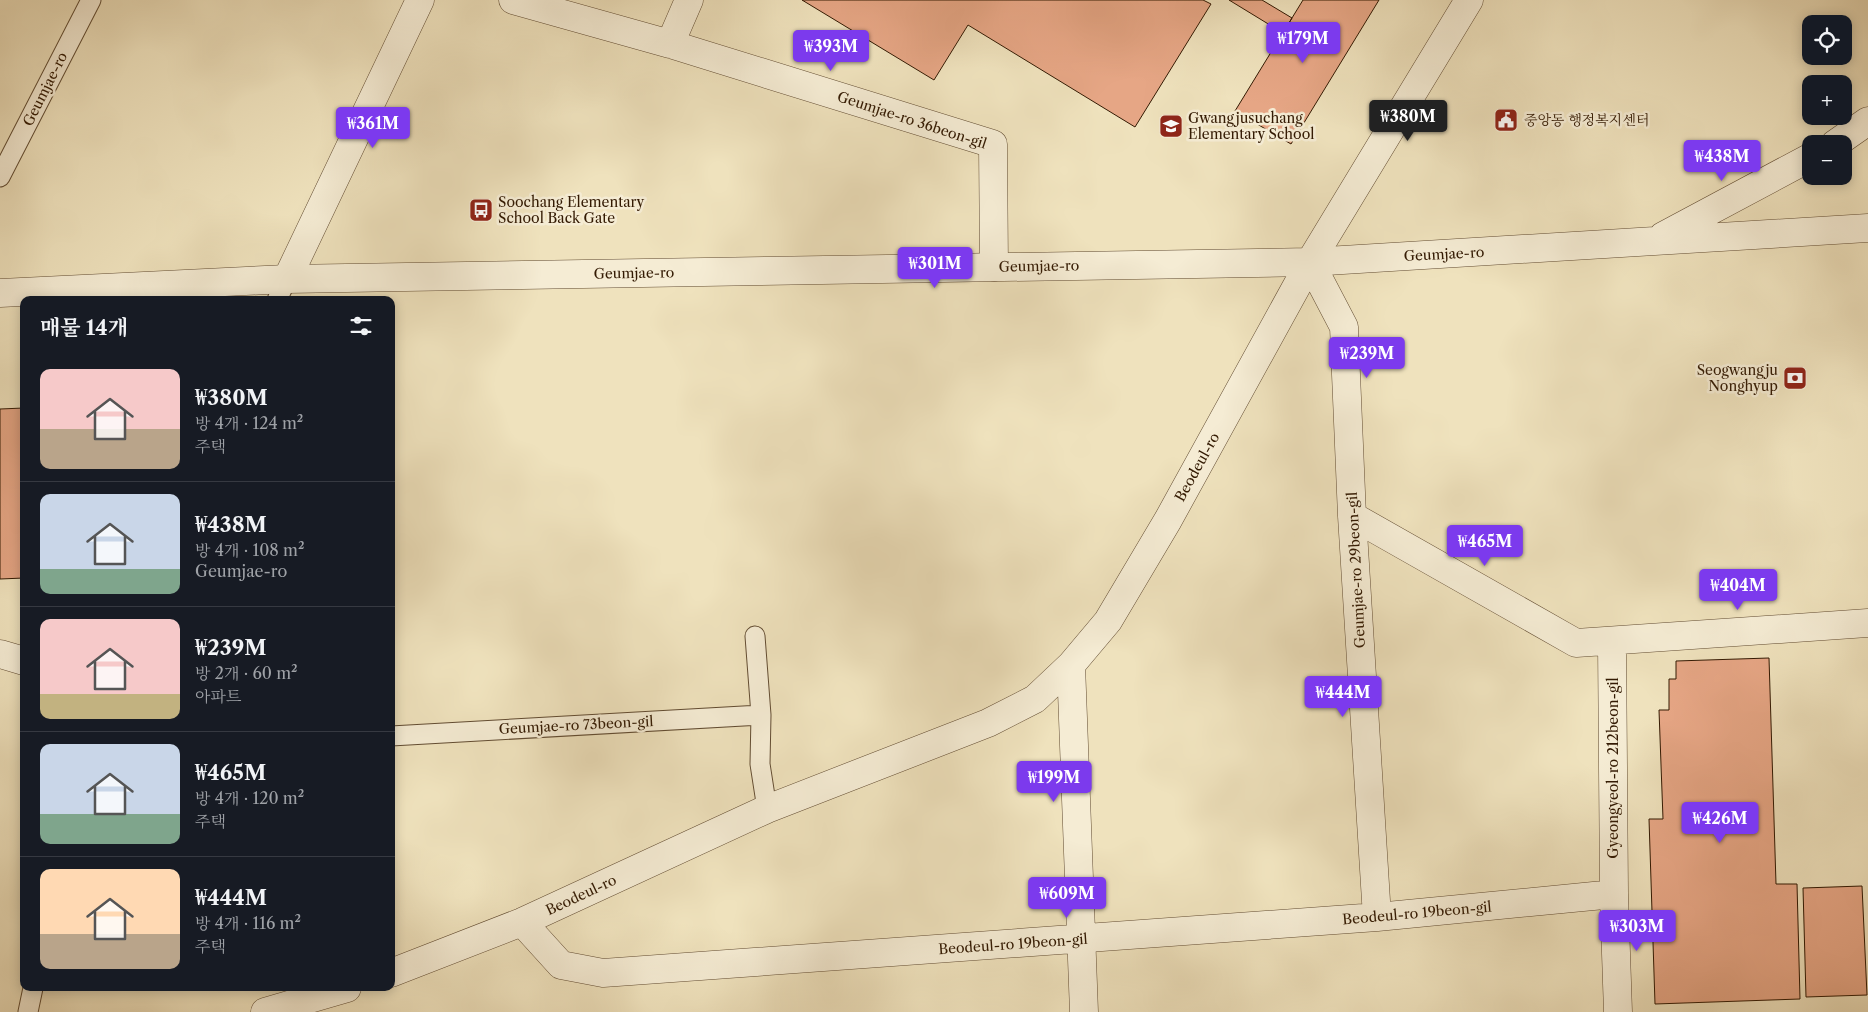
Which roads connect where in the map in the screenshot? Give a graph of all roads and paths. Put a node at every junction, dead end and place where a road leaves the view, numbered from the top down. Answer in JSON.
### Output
{"nodes":[{"id":1,"x":91,"y":0,"type":"edge"},
{"id":2,"x":420,"y":0,"type":"edge"},
{"id":3,"x":513,"y":0,"type":"edge"},
{"id":4,"x":690,"y":0,"type":"edge"},
{"id":5,"x":1469,"y":0,"type":"edge"},
{"id":6,"x":670,"y":44,"type":"junction"},
{"id":7,"x":1868,"y":121,"type":"edge"},
{"id":8,"x":1848,"y":135,"type":"edge"},
{"id":9,"x":1802,"y":162,"type":"edge"},
{"id":10,"x":0,"y":177,"type":"edge"},
{"id":11,"x":1868,"y":228,"type":"edge"},
{"id":12,"x":1653,"y":241,"type":"junction"},
{"id":13,"x":1310,"y":262,"type":"junction"},
{"id":14,"x":994,"y":267,"type":"junction"},
{"id":15,"x":282,"y":290,"type":"edge"},
{"id":16,"x":0,"y":293,"type":"edge"},
{"id":17,"x":1352,"y":516,"type":"junction"},
{"id":18,"x":1868,"y":623,"type":"edge"},
{"id":19,"x":755,"y":636,"type":"dead end"},
{"id":20,"x":1612,"y":642,"type":"junction"},
{"id":21,"x":0,"y":654,"type":"edge"},
{"id":22,"x":20,"y":660,"type":"edge"},
{"id":23,"x":1071,"y":665,"type":"junction"},
{"id":24,"x":761,"y":715,"type":"junction"},
{"id":25,"x":395,"y":736,"type":"edge"},
{"id":26,"x":767,"y":809,"type":"junction"},
{"id":27,"x":1614,"y":894,"type":"junction"},
{"id":28,"x":1377,"y":917,"type":"junction"},
{"id":29,"x":522,"y":922,"type":"junction"},
{"id":30,"x":1081,"y":939,"type":"junction"},
{"id":31,"x":395,"y":971,"type":"edge"},
{"id":32,"x":32,"y":991,"type":"edge"},
{"id":33,"x":333,"y":991,"type":"edge"},
{"id":34,"x":270,"y":1005,"type":"edge"},
{"id":35,"x":28,"y":1012,"type":"edge"},
{"id":36,"x":1084,"y":1012,"type":"edge"},
{"id":37,"x":1618,"y":1012,"type":"edge"}],
"edges":[{"from":1,"to":10,"type":"lane","name":"Geumjae-ro"},
{"from":2,"to":15,"type":"street"},
{"from":3,"to":6,"type":"street","name":"Geumjae-ro 36beon-gil"},
{"from":4,"to":6,"type":"street"},
{"from":5,"to":13,"type":"street","name":"Beodeul-ro"},
{"from":6,"to":14,"type":"street","name":"Geumjae-ro 36beon-gil"},
{"from":7,"to":8,"type":"street"},
{"from":9,"to":12,"type":"street"},
{"from":11,"to":12,"type":"street","name":"Geumjae-ro"},
{"from":12,"to":13,"type":"street","name":"Geumjae-ro"},
{"from":13,"to":14,"type":"street","name":"Geumjae-ro"},
{"from":13,"to":17,"type":"street","name":"Geumjae-ro 29beon-gil"},
{"from":13,"to":23,"type":"street","name":"Beodeul-ro"},
{"from":14,"to":15,"type":"street","name":"Geumjae-ro"},
{"from":15,"to":16,"type":"street","name":"Geumjae-ro"},
{"from":17,"to":20,"type":"street"},
{"from":17,"to":28,"type":"street","name":"Geumjae-ro 29beon-gil"},
{"from":18,"to":20,"type":"street"},
{"from":19,"to":24,"type":"lane"},
{"from":20,"to":27,"type":"street","name":"Gyeongyeol-ro 212beon-gil"},
{"from":21,"to":22,"type":"street"},
{"from":23,"to":26,"type":"street","name":"Beodeul-ro"},
{"from":23,"to":30,"type":"street"},
{"from":24,"to":25,"type":"lane","name":"Geumjae-ro 73beon-gil"},
{"from":24,"to":26,"type":"lane"},
{"from":26,"to":29,"type":"street","name":"Beodeul-ro"},
{"from":27,"to":28,"type":"street","name":"Beodeul-ro 19beon-gil"},
{"from":27,"to":37,"type":"street","name":"Gyeongyeol-ro 212beon-gil"},
{"from":28,"to":30,"type":"street","name":"Beodeul-ro 19beon-gil"},
{"from":29,"to":30,"type":"street","name":"Beodeul-ro 19beon-gil"},
{"from":29,"to":31,"type":"street","name":"Beodeul-ro"},
{"from":30,"to":36,"type":"street"},
{"from":32,"to":35,"type":"lane"},
{"from":33,"to":34,"type":"street"}]}
